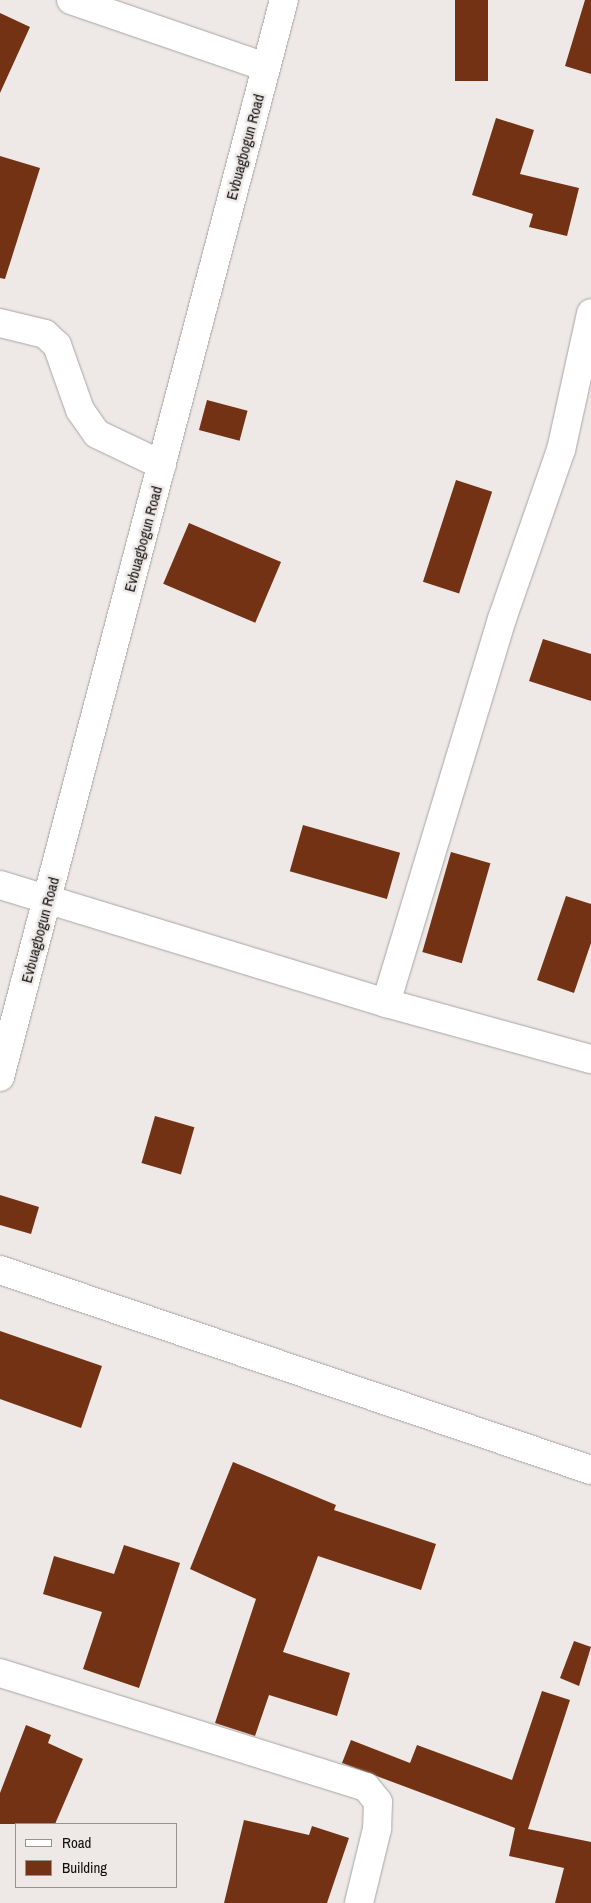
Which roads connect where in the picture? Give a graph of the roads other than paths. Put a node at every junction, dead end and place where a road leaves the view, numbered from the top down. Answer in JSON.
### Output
{"nodes":[{"id":1,"x":71,"y":0,"type":"edge"},
{"id":2,"x":284,"y":0,"type":"edge"},
{"id":3,"x":266,"y":67,"type":"junction"},
{"id":4,"x":591,"y":313,"type":"edge"},
{"id":5,"x":0,"y":323,"type":"edge"},
{"id":6,"x":162,"y":465,"type":"junction"},
{"id":7,"x":0,"y":885,"type":"edge"},
{"id":8,"x":48,"y":900,"type":"junction"},
{"id":9,"x":386,"y":1003,"type":"junction"},
{"id":10,"x":591,"y":1059,"type":"edge"},
{"id":11,"x":0,"y":1077,"type":"edge"},
{"id":12,"x":0,"y":1270,"type":"edge"},
{"id":13,"x":591,"y":1470,"type":"edge"},
{"id":14,"x":0,"y":1672,"type":"edge"},
{"id":15,"x":359,"y":1903,"type":"edge"}],
"edges":[{"from":1,"to":3,"type":"street"},
{"from":2,"to":3,"type":"street","name":"Evbuagbogun Road"},
{"from":3,"to":6,"type":"street","name":"Evbuagbogun Road"},
{"from":4,"to":9,"type":"street"},
{"from":5,"to":6,"type":"street"},
{"from":6,"to":8,"type":"street","name":"Evbuagbogun Road"},
{"from":7,"to":8,"type":"street"},
{"from":8,"to":9,"type":"street"},
{"from":8,"to":11,"type":"street","name":"Evbuagbogun Road"},
{"from":9,"to":10,"type":"street"},
{"from":12,"to":13,"type":"street"},
{"from":14,"to":15,"type":"street"}]}
